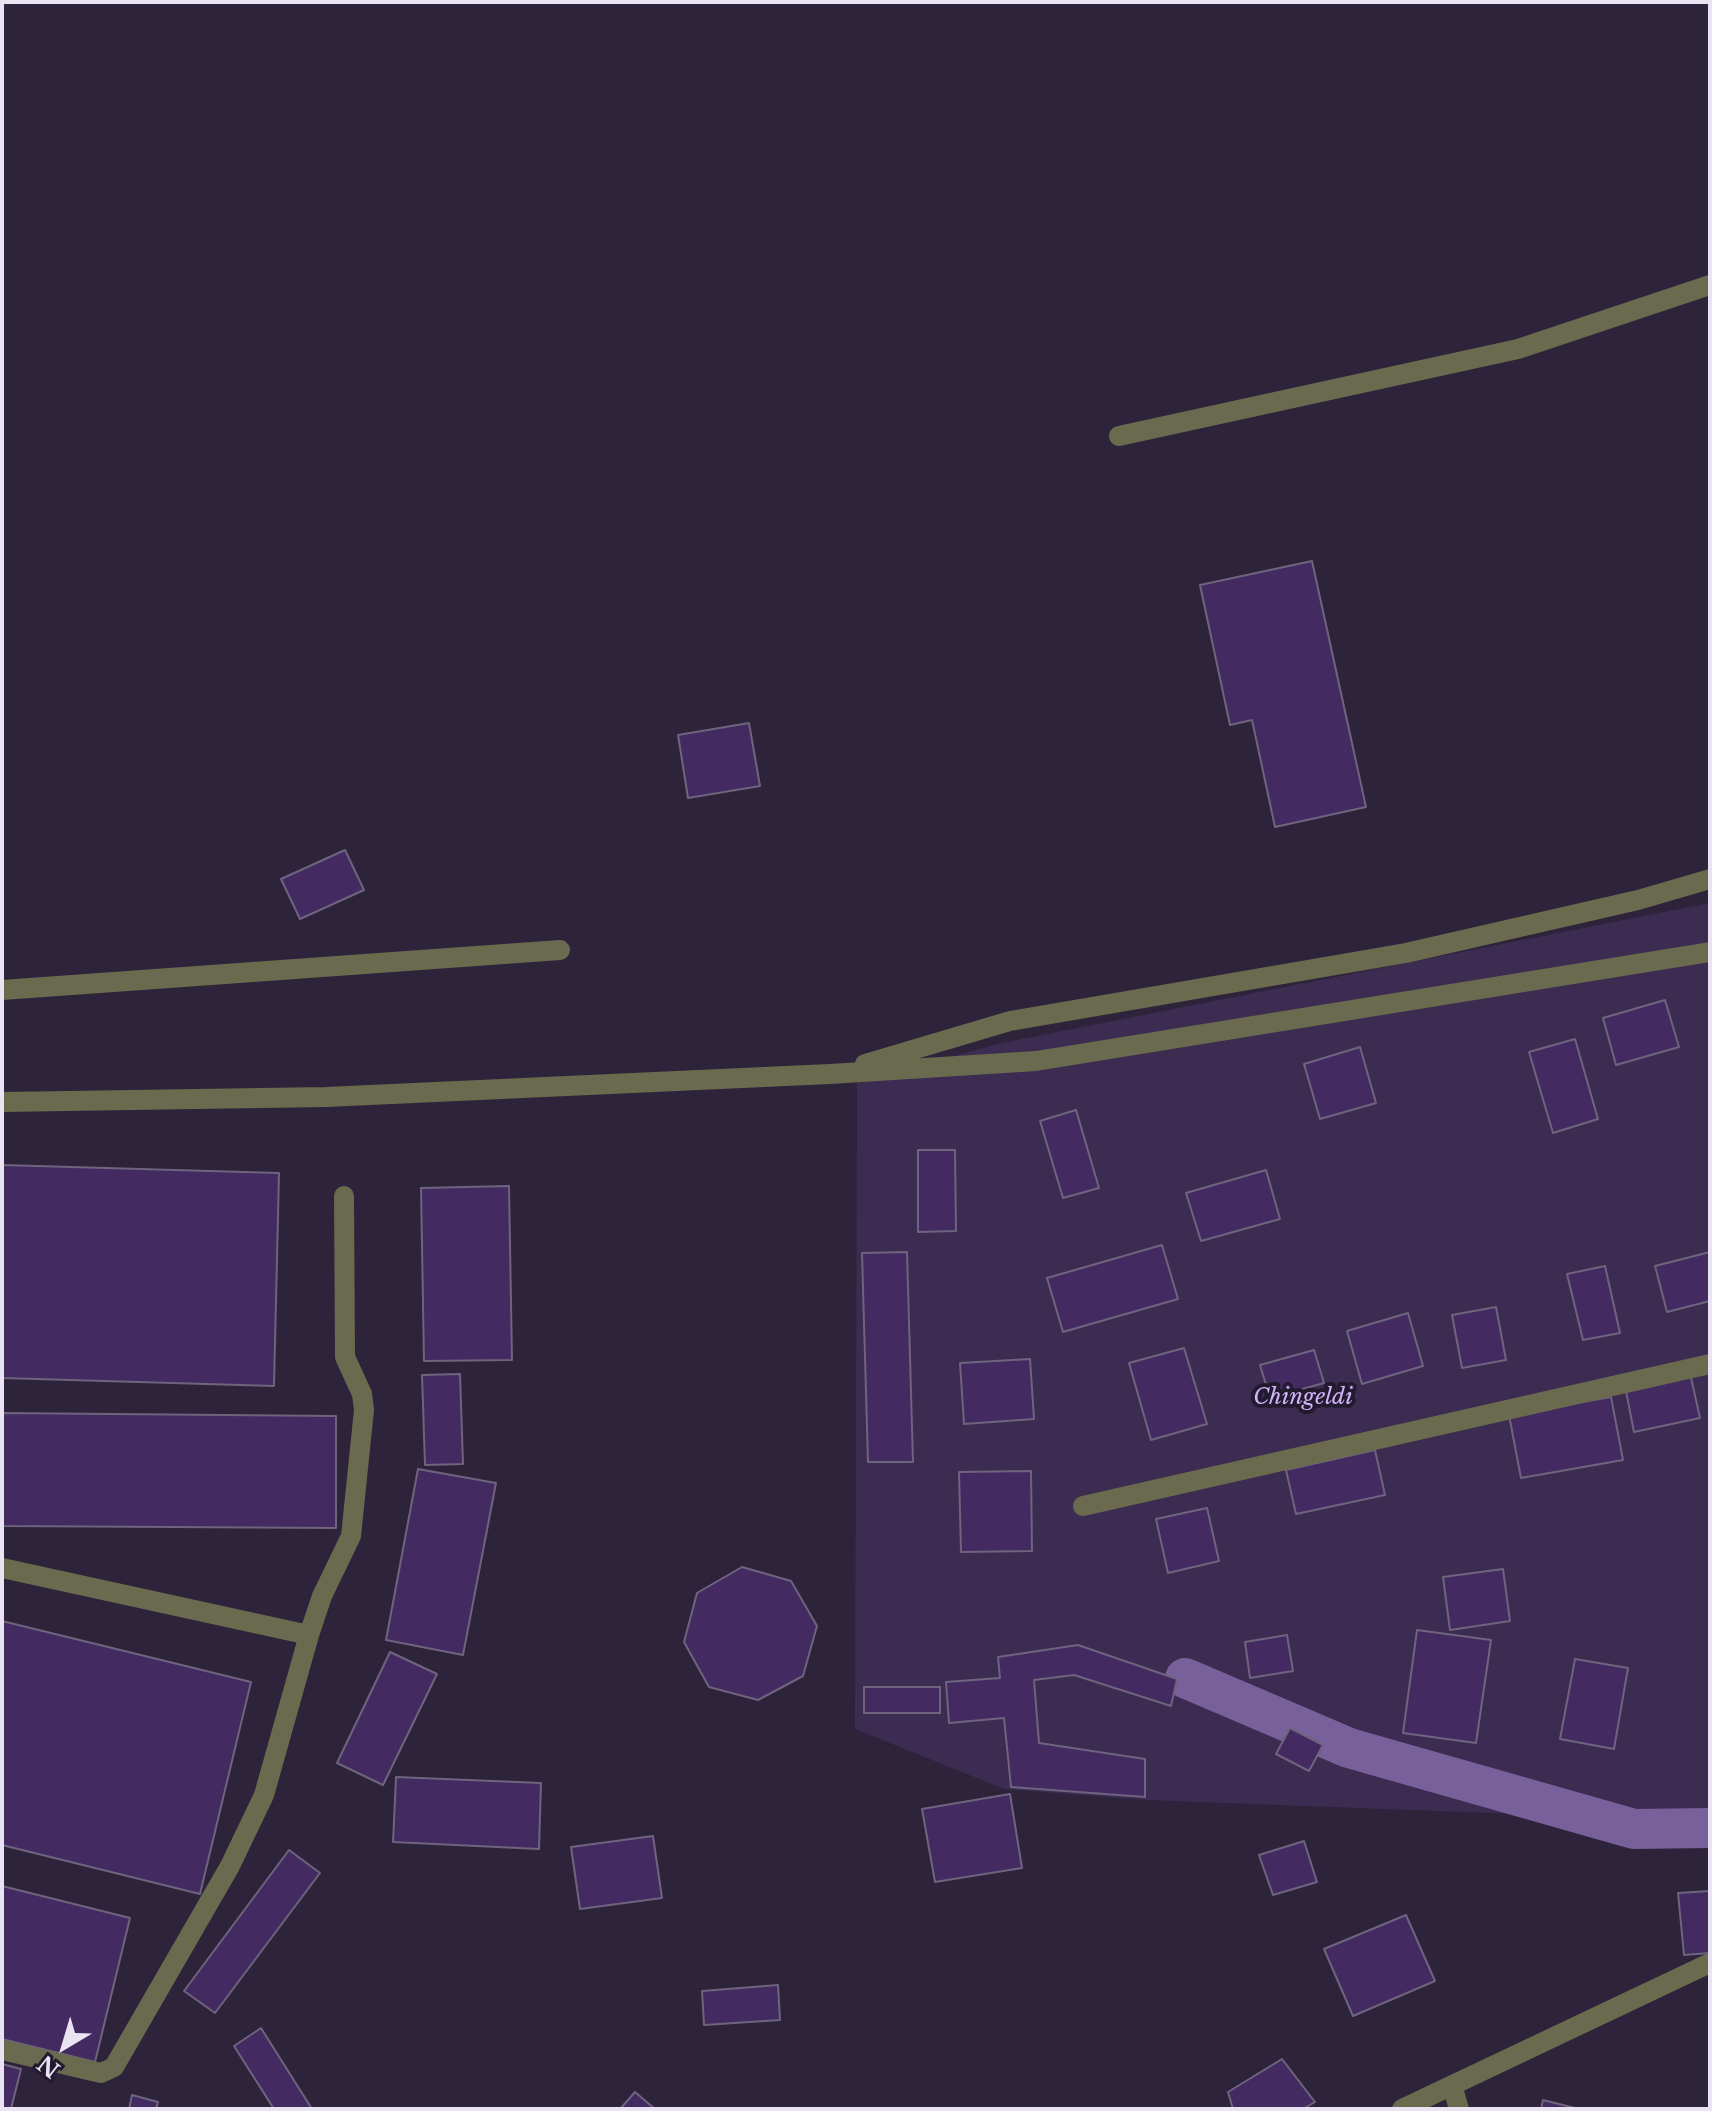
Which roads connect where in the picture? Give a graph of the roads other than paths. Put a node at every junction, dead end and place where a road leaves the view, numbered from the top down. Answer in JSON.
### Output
{"nodes":[{"id":1,"x":1710,"y":285,"type":"edge"},
{"id":2,"x":1119,"y":436,"type":"dead end"},
{"id":3,"x":1710,"y":879,"type":"edge"},
{"id":4,"x":560,"y":950,"type":"dead end"},
{"id":5,"x":1710,"y":952,"type":"edge"},
{"id":6,"x":2,"y":990,"type":"edge"},
{"id":7,"x":830,"y":1074,"type":"junction"},
{"id":8,"x":2,"y":1102,"type":"edge"},
{"id":9,"x":344,"y":1196,"type":"dead end"},
{"id":10,"x":1710,"y":1364,"type":"edge"},
{"id":11,"x":1083,"y":1506,"type":"dead end"},
{"id":12,"x":2,"y":1568,"type":"edge"},
{"id":13,"x":309,"y":1635,"type":"junction"},
{"id":14,"x":1710,"y":1963,"type":"edge"},
{"id":15,"x":2,"y":2050,"type":"edge"},
{"id":16,"x":1452,"y":2085,"type":"junction"},
{"id":17,"x":1402,"y":2109,"type":"edge"},
{"id":18,"x":1459,"y":2109,"type":"edge"}],
"edges":[{"from":1,"to":2,"type":"street"},
{"from":3,"to":7,"type":"street"},
{"from":4,"to":6,"type":"street"},
{"from":5,"to":7,"type":"street"},
{"from":7,"to":8,"type":"street"},
{"from":9,"to":13,"type":"street"},
{"from":10,"to":11,"type":"street"},
{"from":12,"to":13,"type":"street"},
{"from":13,"to":15,"type":"street"},
{"from":14,"to":16,"type":"street"},
{"from":16,"to":17,"type":"street"},
{"from":16,"to":18,"type":"street"}]}
